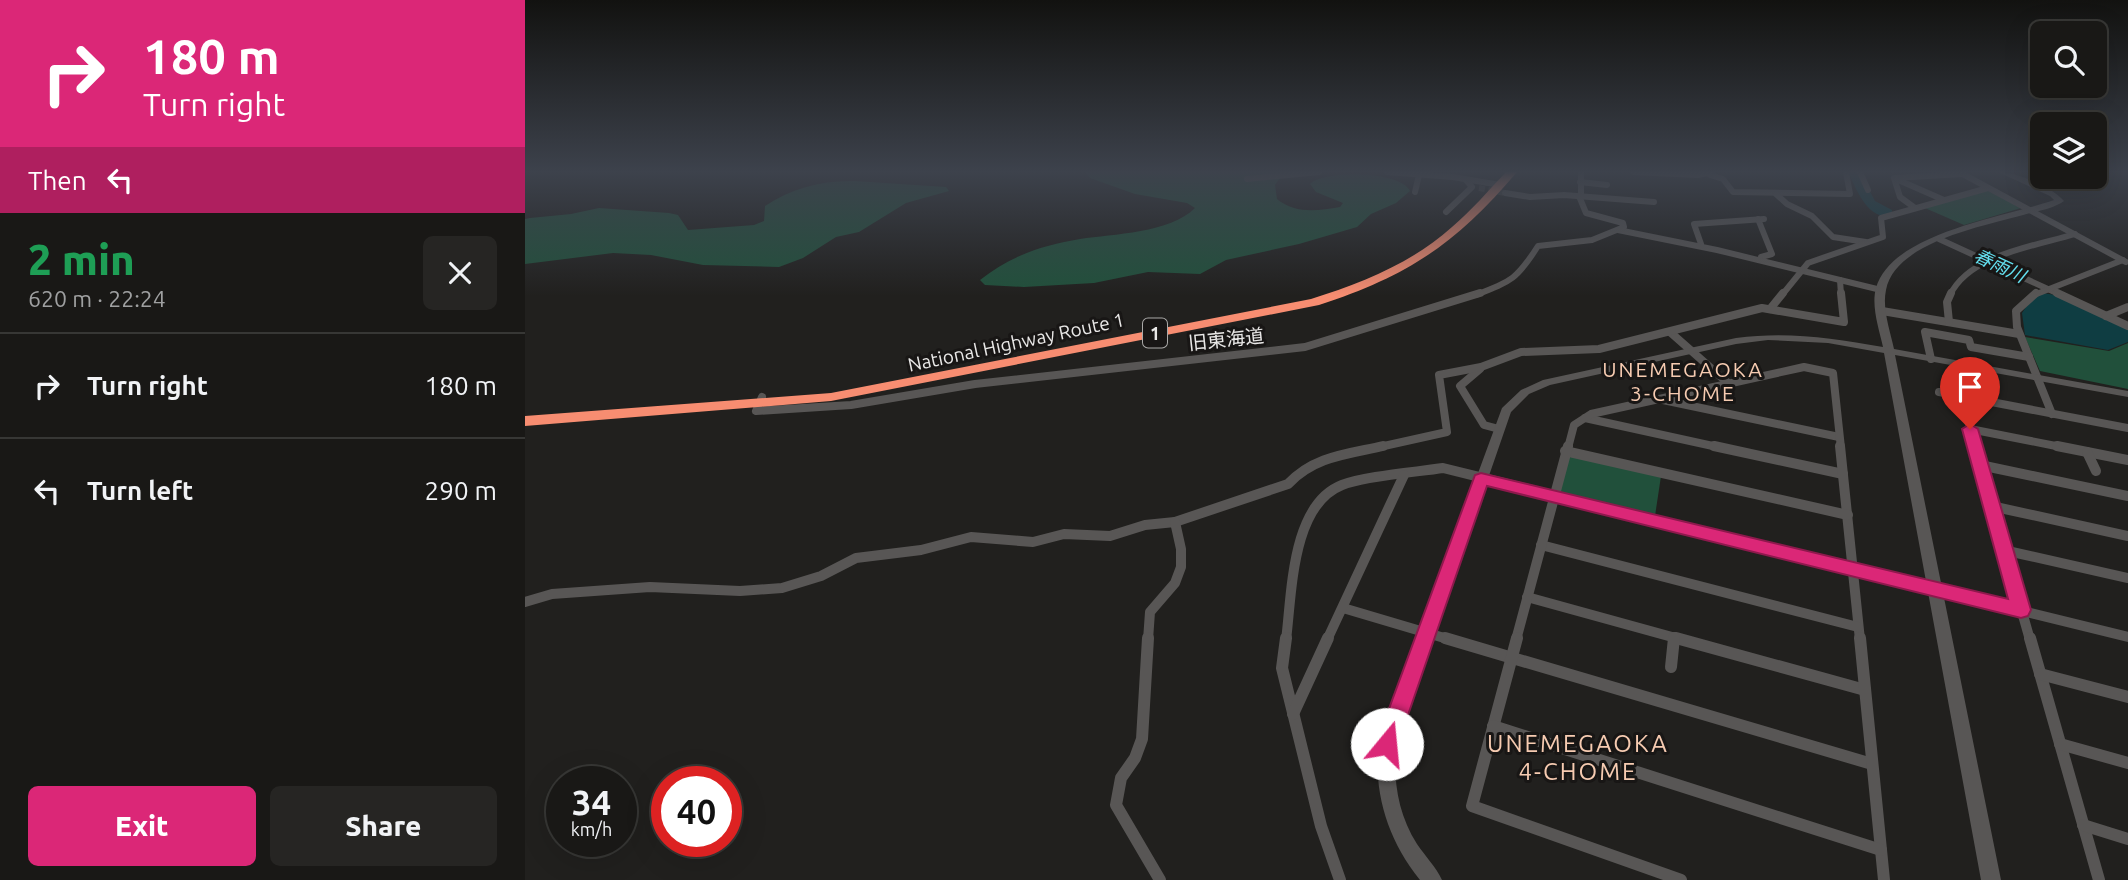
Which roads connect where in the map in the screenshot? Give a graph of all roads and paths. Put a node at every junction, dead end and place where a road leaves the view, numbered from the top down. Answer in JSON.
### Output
{"nodes":[{"id":1,"x":1469,"y":213,"type":"edge"},
{"id":2,"x":1586,"y":213,"type":"edge"},
{"id":3,"x":1806,"y":213,"type":"edge"},
{"id":4,"x":1898,"y":213,"type":"edge"},
{"id":5,"x":2025,"y":213,"type":"edge"},
{"id":6,"x":2036,"y":213,"type":"edge"},
{"id":7,"x":1618,"y":230,"type":"junction"},
{"id":8,"x":2075,"y":234,"type":"junction"},
{"id":9,"x":1939,"y":239,"type":"junction"},
{"id":10,"x":1868,"y":243,"type":"junction"},
{"id":11,"x":1700,"y":244,"type":"junction"},
{"id":12,"x":1755,"y":257,"type":"junction"},
{"id":13,"x":1992,"y":262,"type":"junction"},
{"id":14,"x":2125,"y":262,"type":"edge"},
{"id":15,"x":1801,"y":271,"type":"junction"},
{"id":16,"x":1840,"y":281,"type":"junction"},
{"id":17,"x":2045,"y":288,"type":"junction"},
{"id":18,"x":1881,"y":290,"type":"junction"},
{"id":19,"x":2128,"y":307,"type":"edge"},
{"id":20,"x":1770,"y":309,"type":"junction"},
{"id":21,"x":1882,"y":312,"type":"junction"},
{"id":22,"x":2106,"y":316,"type":"junction"},
{"id":23,"x":1949,"y":322,"type":"junction"},
{"id":24,"x":2128,"y":326,"type":"edge"},
{"id":25,"x":1670,"y":332,"type":"junction"},
{"id":26,"x":2019,"y":334,"type":"junction"},
{"id":27,"x":1691,"y":350,"type":"junction"},
{"id":28,"x":1889,"y":351,"type":"junction"},
{"id":29,"x":2029,"y":357,"type":"junction"},
{"id":30,"x":1931,"y":359,"type":"junction"},
{"id":31,"x":1481,"y":368,"type":"junction"},
{"id":32,"x":2038,"y":378,"type":"junction"},
{"id":33,"x":1729,"y":384,"type":"junction"},
{"id":34,"x":1939,"y":392,"type":"dead end"},
{"id":35,"x":2128,"y":394,"type":"edge"},
{"id":36,"x":1961,"y":397,"type":"junction"},
{"id":37,"x":1660,"y":399,"type":"junction"},
{"id":38,"x":761,"y":401,"type":"junction"},
{"id":39,"x":2052,"y":414,"type":"junction"},
{"id":40,"x":532,"y":416,"type":"edge"},
{"id":41,"x":1584,"y":418,"type":"junction"},
{"id":42,"x":2128,"y":428,"type":"edge"},
{"id":43,"x":1499,"y":429,"type":"junction"},
{"id":44,"x":1970,"y":429,"type":"junction"},
{"id":45,"x":1839,"y":437,"type":"junction"},
{"id":46,"x":1565,"y":451,"type":"junction"},
{"id":47,"x":2087,"y":452,"type":"junction"},
{"id":48,"x":2128,"y":460,"type":"edge"},
{"id":49,"x":1980,"y":465,"type":"junction"},
{"id":50,"x":2096,"y":471,"type":"dead end"},
{"id":51,"x":1843,"y":474,"type":"junction"},
{"id":52,"x":1404,"y":475,"type":"junction"},
{"id":53,"x":1481,"y":479,"type":"junction"},
{"id":54,"x":2128,"y":496,"type":"edge"},
{"id":55,"x":1553,"y":497,"type":"junction"},
{"id":56,"x":1991,"y":506,"type":"junction"},
{"id":57,"x":1848,"y":515,"type":"junction"},
{"id":58,"x":1175,"y":522,"type":"junction"},
{"id":59,"x":2128,"y":536,"type":"edge"},
{"id":60,"x":1541,"y":545,"type":"junction"},
{"id":61,"x":2003,"y":550,"type":"junction"},
{"id":62,"x":1852,"y":570,"type":"junction"},
{"id":63,"x":2128,"y":578,"type":"edge"},
{"id":64,"x":1935,"y":589,"type":"junction"},
{"id":65,"x":1527,"y":597,"type":"junction"},
{"id":66,"x":525,"y":601,"type":"edge"},
{"id":67,"x":1343,"y":608,"type":"junction"},
{"id":68,"x":2021,"y":610,"type":"junction"},
{"id":69,"x":1858,"y":627,"type":"junction"},
{"id":70,"x":1427,"y":633,"type":"junction"},
{"id":71,"x":1674,"y":637,"type":"junction"},
{"id":72,"x":2128,"y":637,"type":"edge"},
{"id":73,"x":1511,"y":658,"type":"junction"},
{"id":74,"x":1671,"y":667,"type":"dead end"},
{"id":75,"x":2040,"y":674,"type":"junction"},
{"id":76,"x":1865,"y":690,"type":"junction"},
{"id":77,"x":2128,"y":697,"type":"edge"},
{"id":78,"x":1293,"y":714,"type":"junction"},
{"id":79,"x":1493,"y":726,"type":"junction"},
{"id":80,"x":2060,"y":744,"type":"junction"},
{"id":81,"x":2128,"y":762,"type":"edge"},
{"id":82,"x":1873,"y":764,"type":"junction"},
{"id":83,"x":2083,"y":825,"type":"junction"},
{"id":84,"x":2128,"y":839,"type":"edge"},
{"id":85,"x":1881,"y":850,"type":"junction"},
{"id":86,"x":1654,"y":875,"type":"edge"},
{"id":87,"x":1160,"y":880,"type":"edge"},
{"id":88,"x":1340,"y":880,"type":"edge"},
{"id":89,"x":1432,"y":880,"type":"edge"},
{"id":90,"x":1681,"y":880,"type":"edge"},
{"id":91,"x":1884,"y":880,"type":"edge"},
{"id":92,"x":1991,"y":880,"type":"edge"},
{"id":93,"x":2099,"y":880,"type":"edge"}],
"edges":[{"from":1,"to":38,"type":"highway","name":"National Highway Route 1","number":"1"},
{"from":2,"to":7,"type":"street"},
{"from":3,"to":10,"type":"street"},
{"from":4,"to":10,"type":"street"},
{"from":5,"to":9,"type":"street"},
{"from":6,"to":8,"type":"street"},
{"from":7,"to":11,"type":"street"},
{"from":7,"to":38,"type":"street","name":"旧東海道"},
{"from":8,"to":13,"type":"street"},
{"from":8,"to":14,"type":"street"},
{"from":9,"to":13,"type":"street"},
{"from":9,"to":18,"type":"street"},
{"from":10,"to":15,"type":"street"},
{"from":11,"to":12,"type":"street"},
{"from":11,"to":12,"type":"street"},
{"from":12,"to":15,"type":"street"},
{"from":13,"to":17,"type":"street"},
{"from":13,"to":23,"type":"street"},
{"from":14,"to":17,"type":"street"},
{"from":15,"to":16,"type":"street"},
{"from":15,"to":20,"type":"street"},
{"from":16,"to":18,"type":"street"},
{"from":16,"to":20,"type":"street"},
{"from":17,"to":22,"type":"street"},
{"from":17,"to":26,"type":"street"},
{"from":18,"to":21,"type":"street"},
{"from":19,"to":22,"type":"street"},
{"from":20,"to":25,"type":"street"},
{"from":21,"to":23,"type":"street"},
{"from":21,"to":28,"type":"street"},
{"from":22,"to":24,"type":"street"},
{"from":23,"to":26,"type":"street"},
{"from":25,"to":27,"type":"street"},
{"from":25,"to":31,"type":"street"},
{"from":26,"to":29,"type":"street"},
{"from":27,"to":28,"type":"street"},
{"from":27,"to":33,"type":"street"},
{"from":27,"to":43,"type":"street"},
{"from":28,"to":30,"type":"street"},
{"from":28,"to":64,"type":"street"},
{"from":29,"to":30,"type":"street"},
{"from":29,"to":32,"type":"street"},
{"from":30,"to":32,"type":"street"},
{"from":31,"to":43,"type":"street"},
{"from":31,"to":58,"type":"street"},
{"from":32,"to":35,"type":"street"},
{"from":32,"to":39,"type":"street"},
{"from":33,"to":37,"type":"street"},
{"from":33,"to":45,"type":"street"},
{"from":34,"to":36,"type":"street"},
{"from":36,"to":39,"type":"street"},
{"from":36,"to":44,"type":"street"},
{"from":37,"to":41,"type":"street"},
{"from":37,"to":45,"type":"street"},
{"from":38,"to":40,"type":"highway","name":"National Highway Route 1","number":"1"},
{"from":39,"to":42,"type":"street"},
{"from":41,"to":46,"type":"street"},
{"from":41,"to":51,"type":"street"},
{"from":43,"to":53,"type":"street"},
{"from":44,"to":47,"type":"street"},
{"from":44,"to":49,"type":"street"},
{"from":45,"to":51,"type":"street"},
{"from":46,"to":55,"type":"street"},
{"from":46,"to":57,"type":"street"},
{"from":47,"to":48,"type":"street"},
{"from":47,"to":50,"type":"street"},
{"from":49,"to":54,"type":"street"},
{"from":49,"to":56,"type":"street"},
{"from":51,"to":57,"type":"street"},
{"from":52,"to":53,"type":"street"},
{"from":52,"to":67,"type":"street"},
{"from":52,"to":78,"type":"street"},
{"from":53,"to":55,"type":"street"},
{"from":53,"to":70,"type":"street"},
{"from":55,"to":60,"type":"street"},
{"from":55,"to":62,"type":"street"},
{"from":56,"to":59,"type":"street"},
{"from":56,"to":61,"type":"street"},
{"from":57,"to":62,"type":"street"},
{"from":58,"to":66,"type":"street"},
{"from":58,"to":87,"type":"street"},
{"from":60,"to":65,"type":"street"},
{"from":60,"to":69,"type":"street"},
{"from":61,"to":63,"type":"street"},
{"from":61,"to":68,"type":"street"},
{"from":62,"to":64,"type":"street"},
{"from":62,"to":69,"type":"street"},
{"from":64,"to":68,"type":"street"},
{"from":64,"to":92,"type":"street"},
{"from":65,"to":71,"type":"street"},
{"from":65,"to":73,"type":"street"},
{"from":67,"to":70,"type":"street"},
{"from":67,"to":78,"type":"street"},
{"from":68,"to":72,"type":"street"},
{"from":68,"to":75,"type":"street"},
{"from":69,"to":76,"type":"street"},
{"from":70,"to":73,"type":"street"},
{"from":70,"to":89,"type":"street"},
{"from":71,"to":74,"type":"street"},
{"from":71,"to":76,"type":"street"},
{"from":73,"to":79,"type":"street"},
{"from":73,"to":82,"type":"street"},
{"from":75,"to":77,"type":"street"},
{"from":75,"to":80,"type":"street"},
{"from":76,"to":82,"type":"street"},
{"from":78,"to":88,"type":"street"},
{"from":79,"to":85,"type":"street"},
{"from":79,"to":86,"type":"street"},
{"from":80,"to":81,"type":"street"},
{"from":80,"to":83,"type":"street"},
{"from":82,"to":85,"type":"street"},
{"from":83,"to":84,"type":"street"},
{"from":83,"to":93,"type":"street"},
{"from":85,"to":91,"type":"street"},
{"from":86,"to":90,"type":"street"}]}
